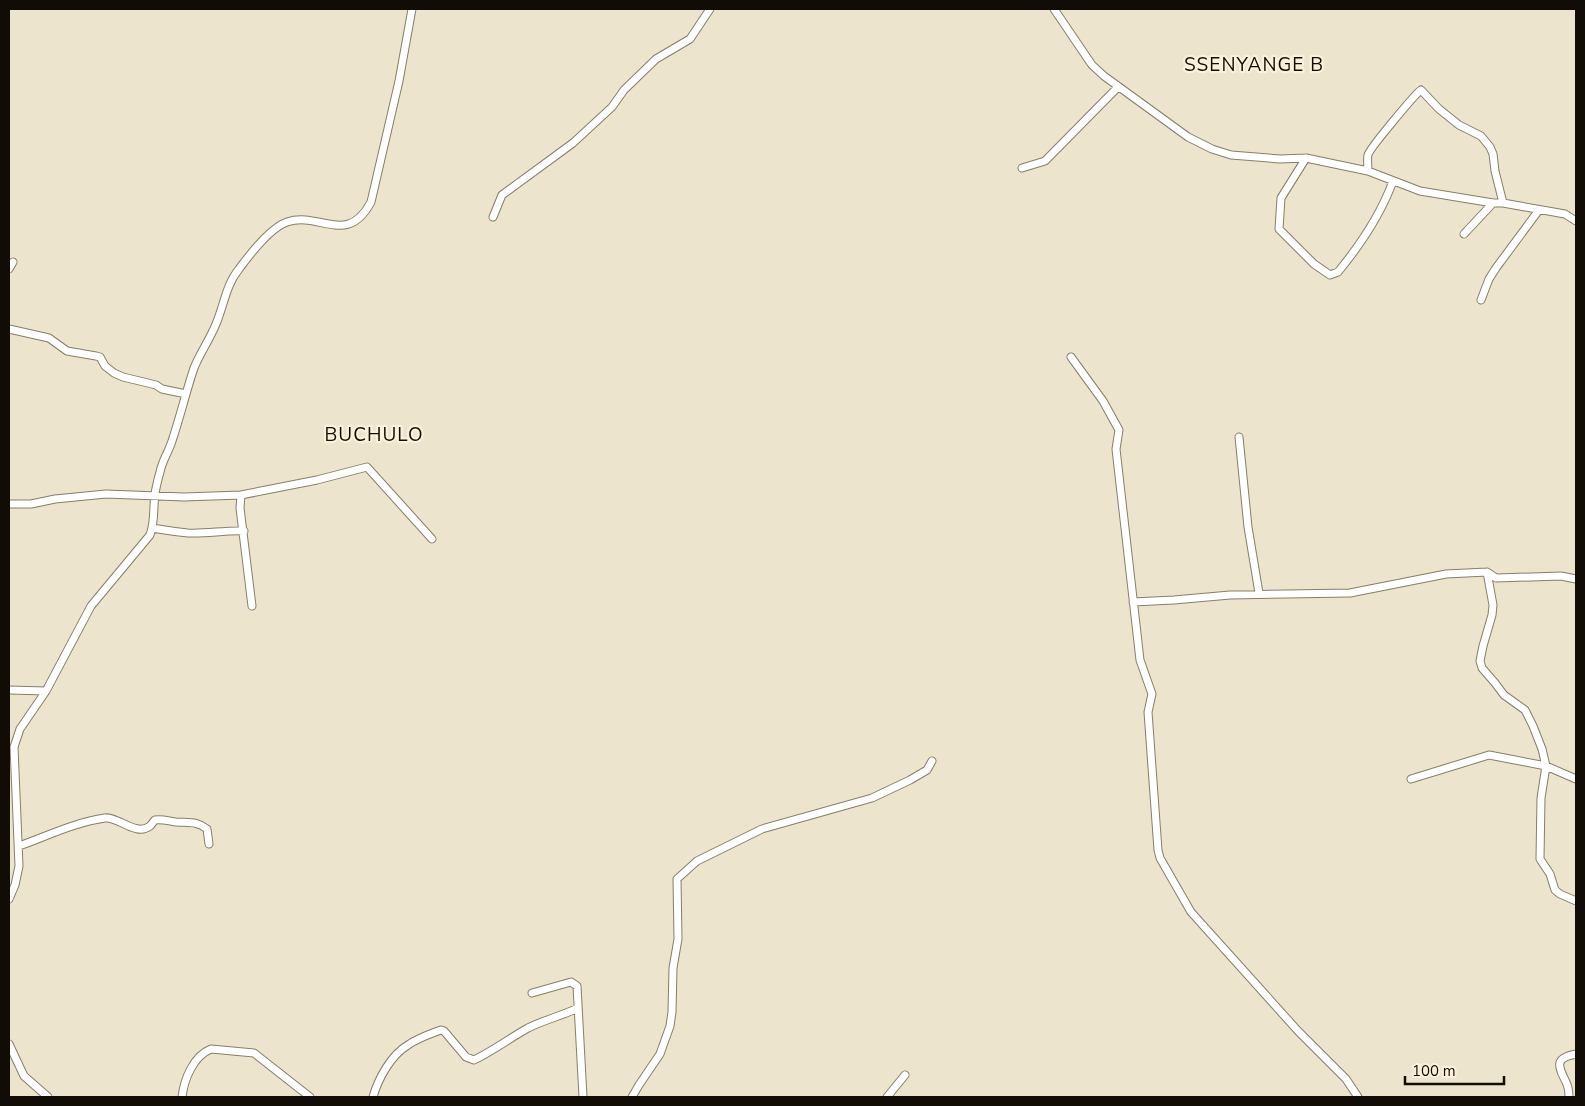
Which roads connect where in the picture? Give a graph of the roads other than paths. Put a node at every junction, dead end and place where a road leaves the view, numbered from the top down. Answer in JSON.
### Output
{"nodes":[{"id":1,"x":412,"y":9,"type":"edge"},
{"id":2,"x":710,"y":9,"type":"edge"},
{"id":3,"x":1054,"y":9,"type":"edge"},
{"id":4,"x":1118,"y":87,"type":"junction"},
{"id":5,"x":1306,"y":158,"type":"junction"},
{"id":6,"x":1022,"y":168,"type":"dead end"},
{"id":7,"x":1368,"y":171,"type":"junction"},
{"id":8,"x":1393,"y":181,"type":"junction"},
{"id":9,"x":1493,"y":203,"type":"junction"},
{"id":10,"x":1503,"y":203,"type":"junction"},
{"id":11,"x":1539,"y":210,"type":"junction"},
{"id":12,"x":493,"y":216,"type":"dead end"},
{"id":13,"x":1576,"y":221,"type":"edge"},
{"id":14,"x":1464,"y":234,"type":"dead end"},
{"id":15,"x":13,"y":262,"type":"dead end"},
{"id":16,"x":9,"y":269,"type":"edge"},
{"id":17,"x":1481,"y":300,"type":"dead end"},
{"id":18,"x":9,"y":329,"type":"edge"},
{"id":19,"x":1070,"y":357,"type":"dead end"},
{"id":20,"x":186,"y":394,"type":"junction"},
{"id":21,"x":1239,"y":437,"type":"dead end"},
{"id":22,"x":155,"y":495,"type":"junction"},
{"id":23,"x":241,"y":495,"type":"junction"},
{"id":24,"x":9,"y":504,"type":"edge"},
{"id":25,"x":152,"y":528,"type":"junction"},
{"id":26,"x":244,"y":531,"type":"junction"},
{"id":27,"x":432,"y":539,"type":"dead end"},
{"id":28,"x":1487,"y":572,"type":"junction"},
{"id":29,"x":1576,"y":579,"type":"edge"},
{"id":30,"x":1259,"y":593,"type":"junction"},
{"id":31,"x":1133,"y":602,"type":"junction"},
{"id":32,"x":252,"y":606,"type":"dead end"},
{"id":33,"x":9,"y":690,"type":"edge"},
{"id":34,"x":46,"y":691,"type":"junction"},
{"id":35,"x":932,"y":761,"type":"dead end"},
{"id":36,"x":1546,"y":766,"type":"junction"},
{"id":37,"x":1411,"y":779,"type":"dead end"},
{"id":38,"x":1576,"y":779,"type":"edge"},
{"id":39,"x":210,"y":844,"type":"dead end"},
{"id":40,"x":19,"y":846,"type":"junction"},
{"id":41,"x":9,"y":899,"type":"edge"},
{"id":42,"x":1576,"y":900,"type":"edge"},
{"id":43,"x":532,"y":993,"type":"dead end"},
{"id":44,"x":578,"y":1008,"type":"junction"},
{"id":45,"x":9,"y":1044,"type":"edge"},
{"id":46,"x":1576,"y":1054,"type":"edge"},
{"id":47,"x":905,"y":1075,"type":"dead end"},
{"id":48,"x":48,"y":1097,"type":"edge"},
{"id":49,"x":182,"y":1097,"type":"edge"},
{"id":50,"x":310,"y":1097,"type":"edge"},
{"id":51,"x":373,"y":1097,"type":"edge"},
{"id":52,"x":583,"y":1097,"type":"edge"},
{"id":53,"x":632,"y":1097,"type":"edge"},
{"id":54,"x":887,"y":1097,"type":"edge"},
{"id":55,"x":1358,"y":1097,"type":"edge"},
{"id":56,"x":1569,"y":1097,"type":"edge"}],
"edges":[{"from":1,"to":20,"type":"street"},
{"from":2,"to":12,"type":"street"},
{"from":3,"to":4,"type":"street"},
{"from":4,"to":5,"type":"street"},
{"from":4,"to":6,"type":"street"},
{"from":5,"to":7,"type":"street"},
{"from":5,"to":8,"type":"street"},
{"from":7,"to":8,"type":"street"},
{"from":7,"to":10,"type":"street"},
{"from":8,"to":9,"type":"street"},
{"from":9,"to":10,"type":"street"},
{"from":9,"to":14,"type":"street"},
{"from":10,"to":11,"type":"street"},
{"from":11,"to":13,"type":"street"},
{"from":11,"to":17,"type":"street"},
{"from":15,"to":16,"type":"street"},
{"from":18,"to":20,"type":"street"},
{"from":19,"to":31,"type":"street"},
{"from":20,"to":22,"type":"street"},
{"from":21,"to":30,"type":"street"},
{"from":22,"to":23,"type":"street"},
{"from":22,"to":24,"type":"street"},
{"from":22,"to":25,"type":"street"},
{"from":23,"to":26,"type":"street"},
{"from":23,"to":27,"type":"street"},
{"from":25,"to":26,"type":"street"},
{"from":25,"to":34,"type":"street"},
{"from":26,"to":32,"type":"street"},
{"from":28,"to":29,"type":"street"},
{"from":28,"to":30,"type":"street"},
{"from":28,"to":36,"type":"street"},
{"from":30,"to":31,"type":"street"},
{"from":31,"to":55,"type":"street"},
{"from":33,"to":34,"type":"street"},
{"from":34,"to":40,"type":"street"},
{"from":35,"to":53,"type":"street"},
{"from":36,"to":37,"type":"street"},
{"from":36,"to":38,"type":"street"},
{"from":36,"to":42,"type":"street"},
{"from":39,"to":40,"type":"street"},
{"from":40,"to":41,"type":"street"},
{"from":43,"to":44,"type":"street"},
{"from":44,"to":51,"type":"street"},
{"from":44,"to":52,"type":"street"},
{"from":45,"to":48,"type":"street"},
{"from":46,"to":56,"type":"street"},
{"from":47,"to":54,"type":"street"},
{"from":49,"to":50,"type":"street"}]}
